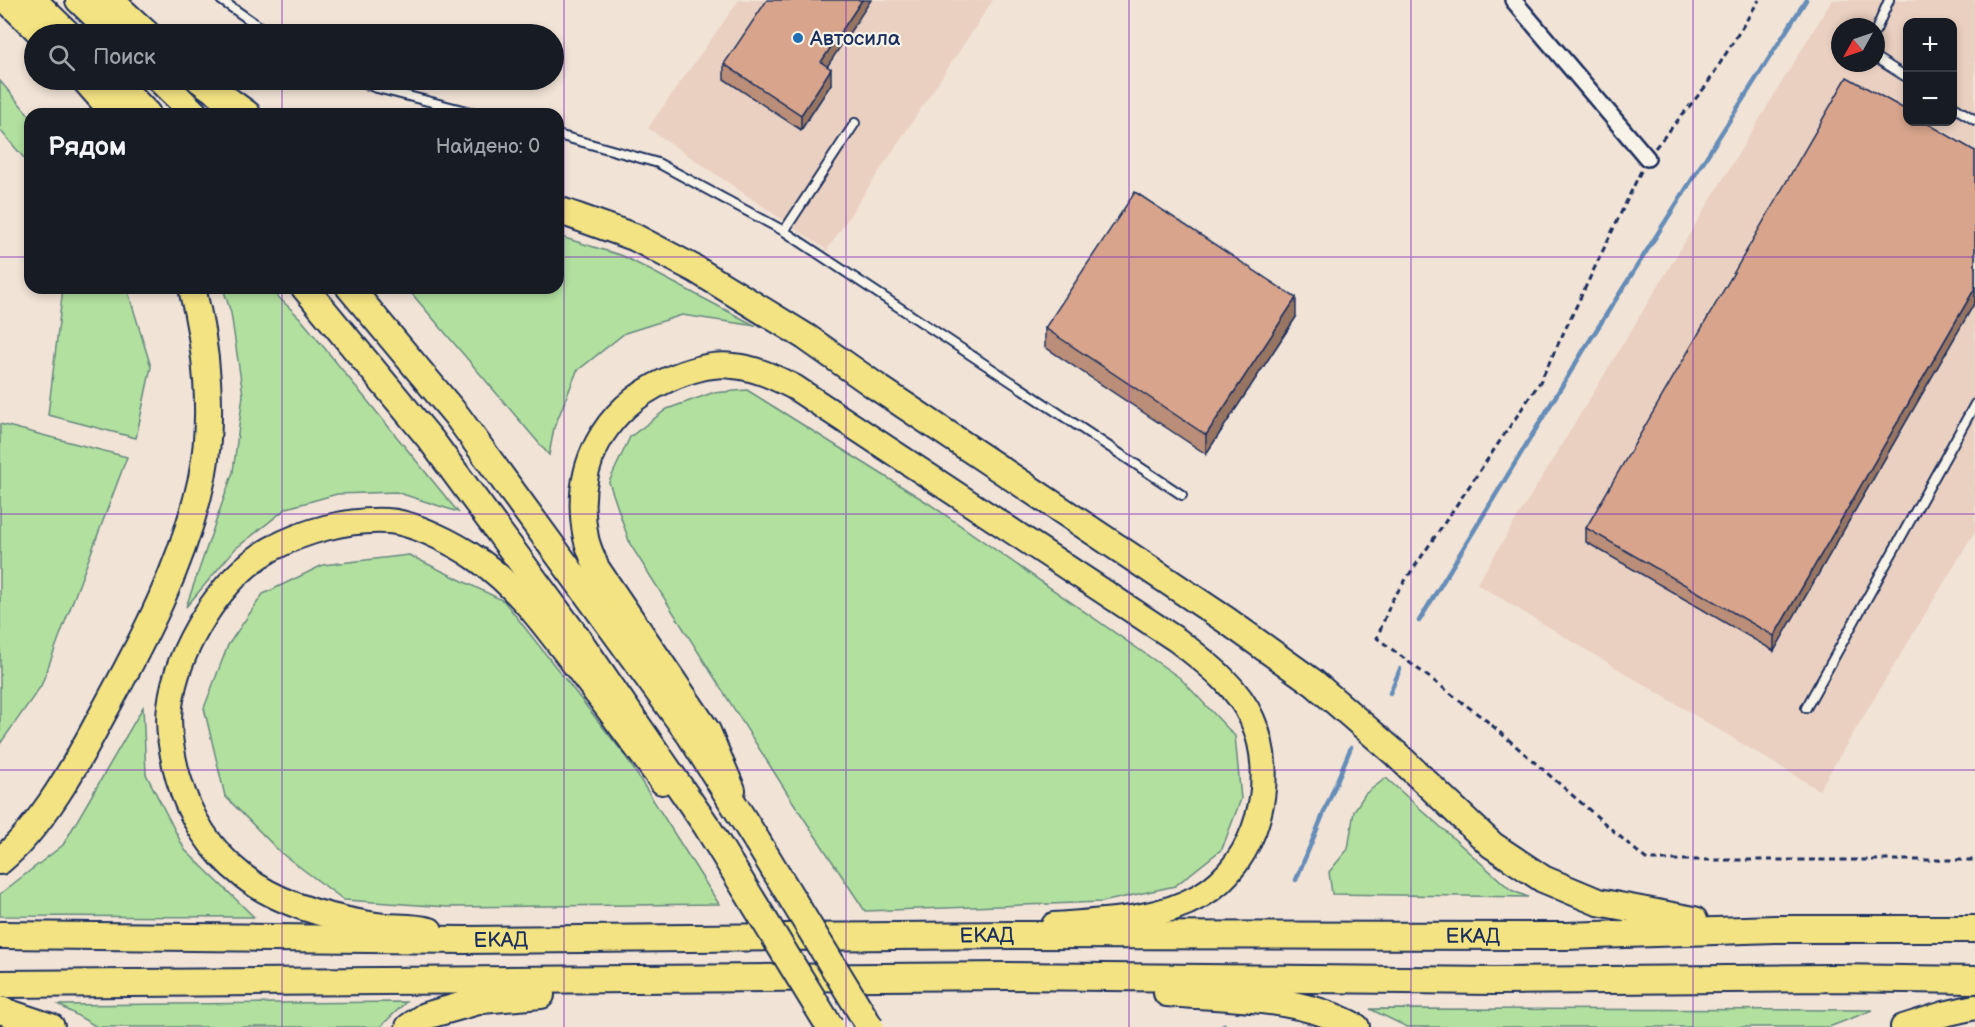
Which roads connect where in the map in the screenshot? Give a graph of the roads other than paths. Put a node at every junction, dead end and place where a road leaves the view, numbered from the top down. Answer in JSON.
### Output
{"nodes":[{"id":1,"x":7,"y":0,"type":"edge"},
{"id":2,"x":33,"y":0,"type":"edge"},
{"id":3,"x":79,"y":0,"type":"edge"},
{"id":4,"x":110,"y":0,"type":"edge"},
{"id":5,"x":221,"y":0,"type":"edge"},
{"id":6,"x":1513,"y":0,"type":"edge"},
{"id":7,"x":1889,"y":0,"type":"edge"},
{"id":8,"x":1881,"y":18,"type":"edge"},
{"id":9,"x":32,"y":24,"type":"edge"},
{"id":10,"x":58,"y":24,"type":"edge"},
{"id":11,"x":104,"y":24,"type":"edge"},
{"id":12,"x":136,"y":24,"type":"edge"},
{"id":13,"x":256,"y":24,"type":"edge"},
{"id":14,"x":1885,"y":64,"type":"edge"},
{"id":15,"x":1903,"y":75,"type":"edge"},
{"id":16,"x":94,"y":90,"type":"edge"},
{"id":17,"x":124,"y":90,"type":"edge"},
{"id":18,"x":170,"y":90,"type":"edge"},
{"id":19,"x":214,"y":90,"type":"edge"},
{"id":20,"x":384,"y":90,"type":"edge"},
{"id":21,"x":110,"y":108,"type":"edge"},
{"id":22,"x":141,"y":108,"type":"edge"},
{"id":23,"x":189,"y":108,"type":"edge"},
{"id":24,"x":239,"y":108,"type":"edge"},
{"id":25,"x":454,"y":108,"type":"edge"},
{"id":26,"x":1957,"y":109,"type":"edge"},
{"id":27,"x":1975,"y":120,"type":"edge"},
{"id":28,"x":855,"y":123,"type":"dead end"},
{"id":29,"x":564,"y":137,"type":"edge"},
{"id":30,"x":1647,"y":158,"type":"road end"},
{"id":31,"x":564,"y":212,"type":"edge"},
{"id":32,"x":784,"y":231,"type":"junction"},
{"id":33,"x":194,"y":294,"type":"edge"},
{"id":34,"x":310,"y":294,"type":"edge"},
{"id":35,"x":355,"y":294,"type":"edge"},
{"id":36,"x":1975,"y":404,"type":"edge"},
{"id":37,"x":1182,"y":495,"type":"dead end"},
{"id":38,"x":1806,"y":708,"type":"dead end"},
{"id":39,"x":743,"y":818,"type":"junction"},
{"id":40,"x":706,"y":825,"type":"junction"},
{"id":41,"x":0,"y":861,"type":"edge"},
{"id":42,"x":1775,"y":928,"type":"junction"},
{"id":43,"x":1975,"y":929,"type":"edge"},
{"id":44,"x":0,"y":935,"type":"edge"},
{"id":45,"x":1012,"y":935,"type":"junction"},
{"id":46,"x":464,"y":940,"type":"junction"},
{"id":47,"x":1009,"y":976,"type":"junction"},
{"id":48,"x":675,"y":980,"type":"junction"},
{"id":49,"x":1975,"y":980,"type":"edge"},
{"id":50,"x":0,"y":984,"type":"edge"},
{"id":51,"x":1975,"y":1007,"type":"edge"},
{"id":52,"x":0,"y":1010,"type":"edge"},
{"id":53,"x":51,"y":1027,"type":"edge"},
{"id":54,"x":410,"y":1027,"type":"edge"},
{"id":55,"x":830,"y":1027,"type":"edge"},
{"id":56,"x":870,"y":1027,"type":"edge"},
{"id":57,"x":1356,"y":1027,"type":"edge"},
{"id":58,"x":1903,"y":1027,"type":"edge"}],
"edges":[{"from":1,"to":9,"type":"highway"},
{"from":2,"to":10,"type":"highway"},
{"from":3,"to":11,"type":"highway"},
{"from":4,"to":12,"type":"highway"},
{"from":5,"to":13,"type":"lane"},
{"from":6,"to":30,"type":"street"},
{"from":7,"to":8,"type":"lane"},
{"from":14,"to":15,"type":"lane"},
{"from":16,"to":21,"type":"highway"},
{"from":17,"to":22,"type":"highway"},
{"from":18,"to":23,"type":"highway"},
{"from":19,"to":24,"type":"highway"},
{"from":20,"to":25,"type":"lane"},
{"from":26,"to":27,"type":"lane"},
{"from":28,"to":32,"type":"lane"},
{"from":29,"to":32,"type":"lane"},
{"from":31,"to":42,"type":"highway"},
{"from":32,"to":37,"type":"lane"},
{"from":33,"to":41,"type":"highway"},
{"from":34,"to":40,"type":"highway"},
{"from":35,"to":39,"type":"highway"},
{"from":36,"to":38,"type":"lane"},
{"from":39,"to":45,"type":"main road"},
{"from":39,"to":56,"type":"highway","bridge":true},
{"from":40,"to":46,"type":"main road"},
{"from":40,"to":55,"type":"highway","bridge":true},
{"from":42,"to":43,"type":"highway","name":"ЕКАД"},
{"from":42,"to":45,"type":"highway","name":"ЕКАД"},
{"from":44,"to":46,"type":"highway","name":"ЕКАД"},
{"from":45,"to":46,"type":"highway","name":"ЕКАД"},
{"from":47,"to":48,"type":"highway","name":"ЕКАД"},
{"from":47,"to":49,"type":"highway","name":"ЕКАД"},
{"from":47,"to":57,"type":"highway"},
{"from":48,"to":50,"type":"highway","name":"ЕКАД"},
{"from":48,"to":54,"type":"highway"},
{"from":51,"to":58,"type":"main road"},
{"from":52,"to":53,"type":"highway"}]}
